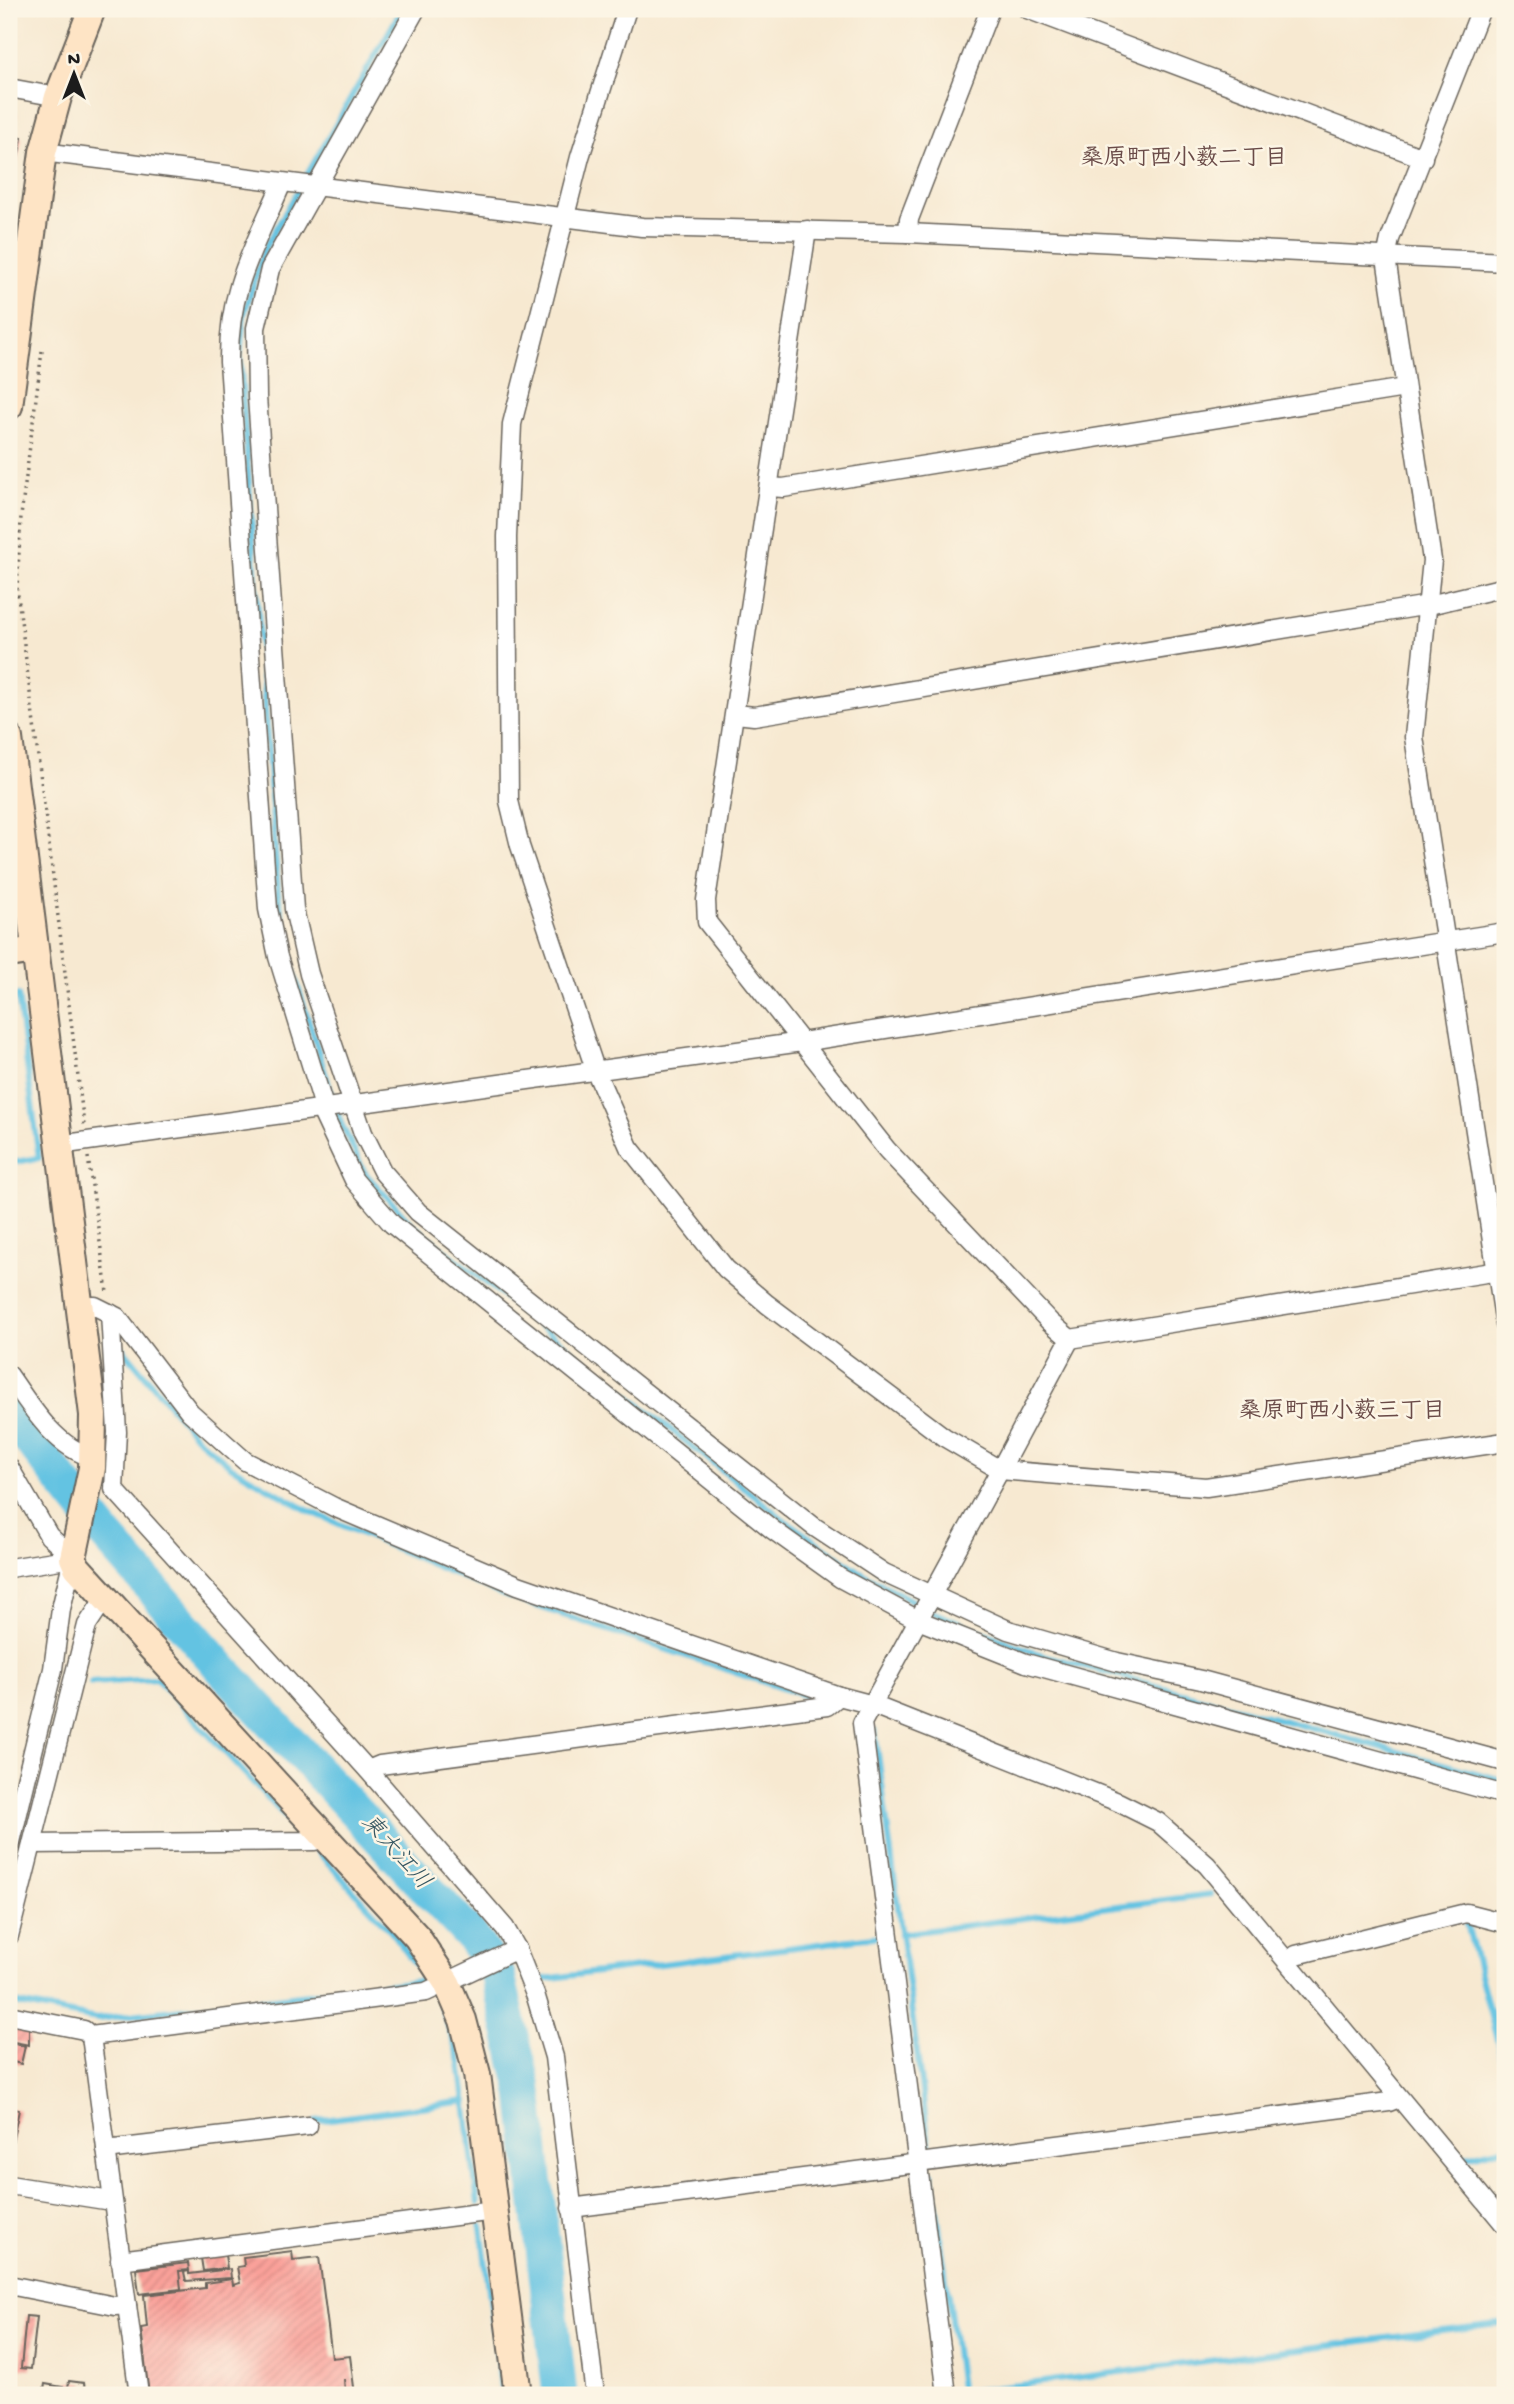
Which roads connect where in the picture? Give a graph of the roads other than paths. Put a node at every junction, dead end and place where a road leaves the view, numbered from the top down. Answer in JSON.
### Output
{"nodes":[{"id":1,"x":92,"y":9,"type":"edge"},
{"id":2,"x":416,"y":9,"type":"edge"},
{"id":3,"x":627,"y":9,"type":"edge"},
{"id":4,"x":990,"y":9,"type":"edge"},
{"id":5,"x":1027,"y":9,"type":"edge"},
{"id":6,"x":1481,"y":9,"type":"edge"},
{"id":7,"x":9,"y":88,"type":"edge"},
{"id":8,"x":58,"y":97,"type":"junction"},
{"id":9,"x":43,"y":152,"type":"junction"},
{"id":10,"x":1423,"y":158,"type":"junction"},
{"id":11,"x":286,"y":183,"type":"junction"},
{"id":12,"x":315,"y":187,"type":"junction"},
{"id":13,"x":563,"y":218,"type":"junction"},
{"id":14,"x":807,"y":230,"type":"junction"},
{"id":15,"x":908,"y":233,"type":"junction"},
{"id":16,"x":1386,"y":258,"type":"junction"},
{"id":17,"x":1505,"y":262,"type":"edge"},
{"id":18,"x":1405,"y":388,"type":"junction"},
{"id":19,"x":9,"y":406,"type":"edge"},
{"id":20,"x":770,"y":487,"type":"junction"},
{"id":21,"x":1505,"y":587,"type":"edge"},
{"id":22,"x":1429,"y":605,"type":"junction"},
{"id":23,"x":736,"y":714,"type":"junction"},
{"id":24,"x":10,"y":752,"type":"edge"},
{"id":25,"x":1505,"y":932,"type":"edge"},
{"id":26,"x":1445,"y":941,"type":"junction"},
{"id":27,"x":35,"y":950,"type":"junction"},
{"id":28,"x":9,"y":954,"type":"edge"},
{"id":29,"x":802,"y":1042,"type":"junction"},
{"id":30,"x":596,"y":1072,"type":"junction"},
{"id":31,"x":351,"y":1106,"type":"junction"},
{"id":32,"x":325,"y":1110,"type":"junction"},
{"id":33,"x":60,"y":1145,"type":"junction"},
{"id":34,"x":1501,"y":1271,"type":"edge"},
{"id":35,"x":79,"y":1306,"type":"junction"},
{"id":36,"x":110,"y":1313,"type":"junction"},
{"id":37,"x":1505,"y":1325,"type":"edge"},
{"id":38,"x":1070,"y":1339,"type":"junction"},
{"id":39,"x":9,"y":1375,"type":"edge"},
{"id":40,"x":1505,"y":1442,"type":"edge"},
{"id":41,"x":92,"y":1462,"type":"junction"},
{"id":42,"x":9,"y":1467,"type":"edge"},
{"id":43,"x":1000,"y":1470,"type":"junction"},
{"id":44,"x":74,"y":1549,"type":"junction"},
{"id":45,"x":9,"y":1568,"type":"edge"},
{"id":46,"x":106,"y":1598,"type":"junction"},
{"id":47,"x":925,"y":1608,"type":"junction"},
{"id":48,"x":839,"y":1696,"type":"junction"},
{"id":49,"x":873,"y":1705,"type":"junction"},
{"id":50,"x":1505,"y":1762,"type":"edge"},
{"id":51,"x":368,"y":1770,"type":"junction"},
{"id":52,"x":1505,"y":1795,"type":"edge"},
{"id":53,"x":324,"y":1835,"type":"junction"},
{"id":54,"x":32,"y":1844,"type":"junction"},
{"id":55,"x":9,"y":1850,"type":"edge"},
{"id":56,"x":1505,"y":1923,"type":"edge"},
{"id":57,"x":9,"y":1936,"type":"edge"},
{"id":58,"x":513,"y":1951,"type":"junction"},
{"id":59,"x":1288,"y":1962,"type":"junction"},
{"id":60,"x":453,"y":1981,"type":"junction"},
{"id":61,"x":9,"y":2015,"type":"edge"},
{"id":62,"x":91,"y":2036,"type":"junction"},
{"id":63,"x":1399,"y":2098,"type":"junction"},
{"id":64,"x":308,"y":2126,"type":"dead end"},
{"id":65,"x":106,"y":2150,"type":"junction"},
{"id":66,"x":917,"y":2164,"type":"junction"},
{"id":67,"x":9,"y":2185,"type":"edge"},
{"id":68,"x":111,"y":2201,"type":"junction"},
{"id":69,"x":571,"y":2208,"type":"junction"},
{"id":70,"x":494,"y":2211,"type":"junction"},
{"id":71,"x":1505,"y":2225,"type":"edge"},
{"id":72,"x":120,"y":2260,"type":"junction"},
{"id":73,"x":9,"y":2285,"type":"edge"},
{"id":74,"x":127,"y":2305,"type":"junction"},
{"id":75,"x":139,"y":2395,"type":"edge"},
{"id":76,"x":518,"y":2395,"type":"edge"},
{"id":77,"x":595,"y":2395,"type":"edge"},
{"id":78,"x":947,"y":2395,"type":"edge"}],
"edges":[{"from":1,"to":8,"type":"street"},
{"from":2,"to":12,"type":"street"},
{"from":3,"to":13,"type":"street"},
{"from":4,"to":15,"type":"street"},
{"from":5,"to":10,"type":"street"},
{"from":6,"to":10,"type":"street"},
{"from":7,"to":8,"type":"street"},
{"from":8,"to":9,"type":"street"},
{"from":9,"to":11,"type":"street"},
{"from":9,"to":19,"type":"street"},
{"from":10,"to":16,"type":"street"},
{"from":11,"to":12,"type":"street"},
{"from":11,"to":32,"type":"street"},
{"from":12,"to":13,"type":"street"},
{"from":12,"to":31,"type":"street"},
{"from":13,"to":14,"type":"street"},
{"from":13,"to":30,"type":"street"},
{"from":14,"to":15,"type":"street"},
{"from":14,"to":20,"type":"street"},
{"from":15,"to":16,"type":"street"},
{"from":16,"to":17,"type":"street"},
{"from":16,"to":18,"type":"street"},
{"from":18,"to":20,"type":"street"},
{"from":18,"to":22,"type":"street"},
{"from":20,"to":23,"type":"street"},
{"from":21,"to":22,"type":"street"},
{"from":22,"to":23,"type":"street"},
{"from":22,"to":26,"type":"street"},
{"from":23,"to":29,"type":"street"},
{"from":24,"to":27,"type":"street"},
{"from":25,"to":26,"type":"street"},
{"from":26,"to":29,"type":"street"},
{"from":26,"to":34,"type":"street"},
{"from":27,"to":28,"type":"street"},
{"from":27,"to":33,"type":"street"},
{"from":29,"to":30,"type":"street"},
{"from":29,"to":38,"type":"street"},
{"from":30,"to":31,"type":"street"},
{"from":30,"to":43,"type":"street"},
{"from":31,"to":32,"type":"street"},
{"from":31,"to":47,"type":"street"},
{"from":32,"to":33,"type":"street"},
{"from":32,"to":47,"type":"street"},
{"from":33,"to":35,"type":"street"},
{"from":34,"to":37,"type":"street"},
{"from":34,"to":38,"type":"street"},
{"from":35,"to":36,"type":"street"},
{"from":35,"to":41,"type":"street"},
{"from":36,"to":48,"type":"street"},
{"from":36,"to":51,"type":"street"},
{"from":38,"to":43,"type":"street"},
{"from":39,"to":41,"type":"street"},
{"from":40,"to":43,"type":"street"},
{"from":41,"to":44,"type":"street"},
{"from":42,"to":44,"type":"street"},
{"from":43,"to":47,"type":"street"},
{"from":44,"to":45,"type":"street"},
{"from":44,"to":46,"type":"street"},
{"from":44,"to":55,"type":"street"},
{"from":46,"to":53,"type":"street"},
{"from":46,"to":54,"type":"street"},
{"from":47,"to":49,"type":"street"},
{"from":47,"to":50,"type":"street"},
{"from":47,"to":52,"type":"street"},
{"from":48,"to":49,"type":"street"},
{"from":48,"to":51,"type":"street"},
{"from":49,"to":59,"type":"street"},
{"from":49,"to":66,"type":"street"},
{"from":51,"to":58,"type":"street"},
{"from":53,"to":54,"type":"street"},
{"from":53,"to":60,"type":"street"},
{"from":54,"to":57,"type":"street"},
{"from":56,"to":59,"type":"street"},
{"from":58,"to":60,"type":"street"},
{"from":58,"to":69,"type":"street"},
{"from":59,"to":63,"type":"street"},
{"from":60,"to":62,"type":"street"},
{"from":60,"to":70,"type":"street"},
{"from":61,"to":62,"type":"street"},
{"from":62,"to":65,"type":"street"},
{"from":63,"to":66,"type":"street"},
{"from":63,"to":71,"type":"street"},
{"from":64,"to":65,"type":"street"},
{"from":65,"to":68,"type":"street"},
{"from":66,"to":69,"type":"street"},
{"from":66,"to":78,"type":"street"},
{"from":67,"to":68,"type":"street"},
{"from":68,"to":72,"type":"street"},
{"from":69,"to":77,"type":"street"},
{"from":70,"to":72,"type":"street"},
{"from":70,"to":76,"type":"street"},
{"from":72,"to":74,"type":"street"},
{"from":73,"to":74,"type":"street"},
{"from":74,"to":75,"type":"street"}]}
